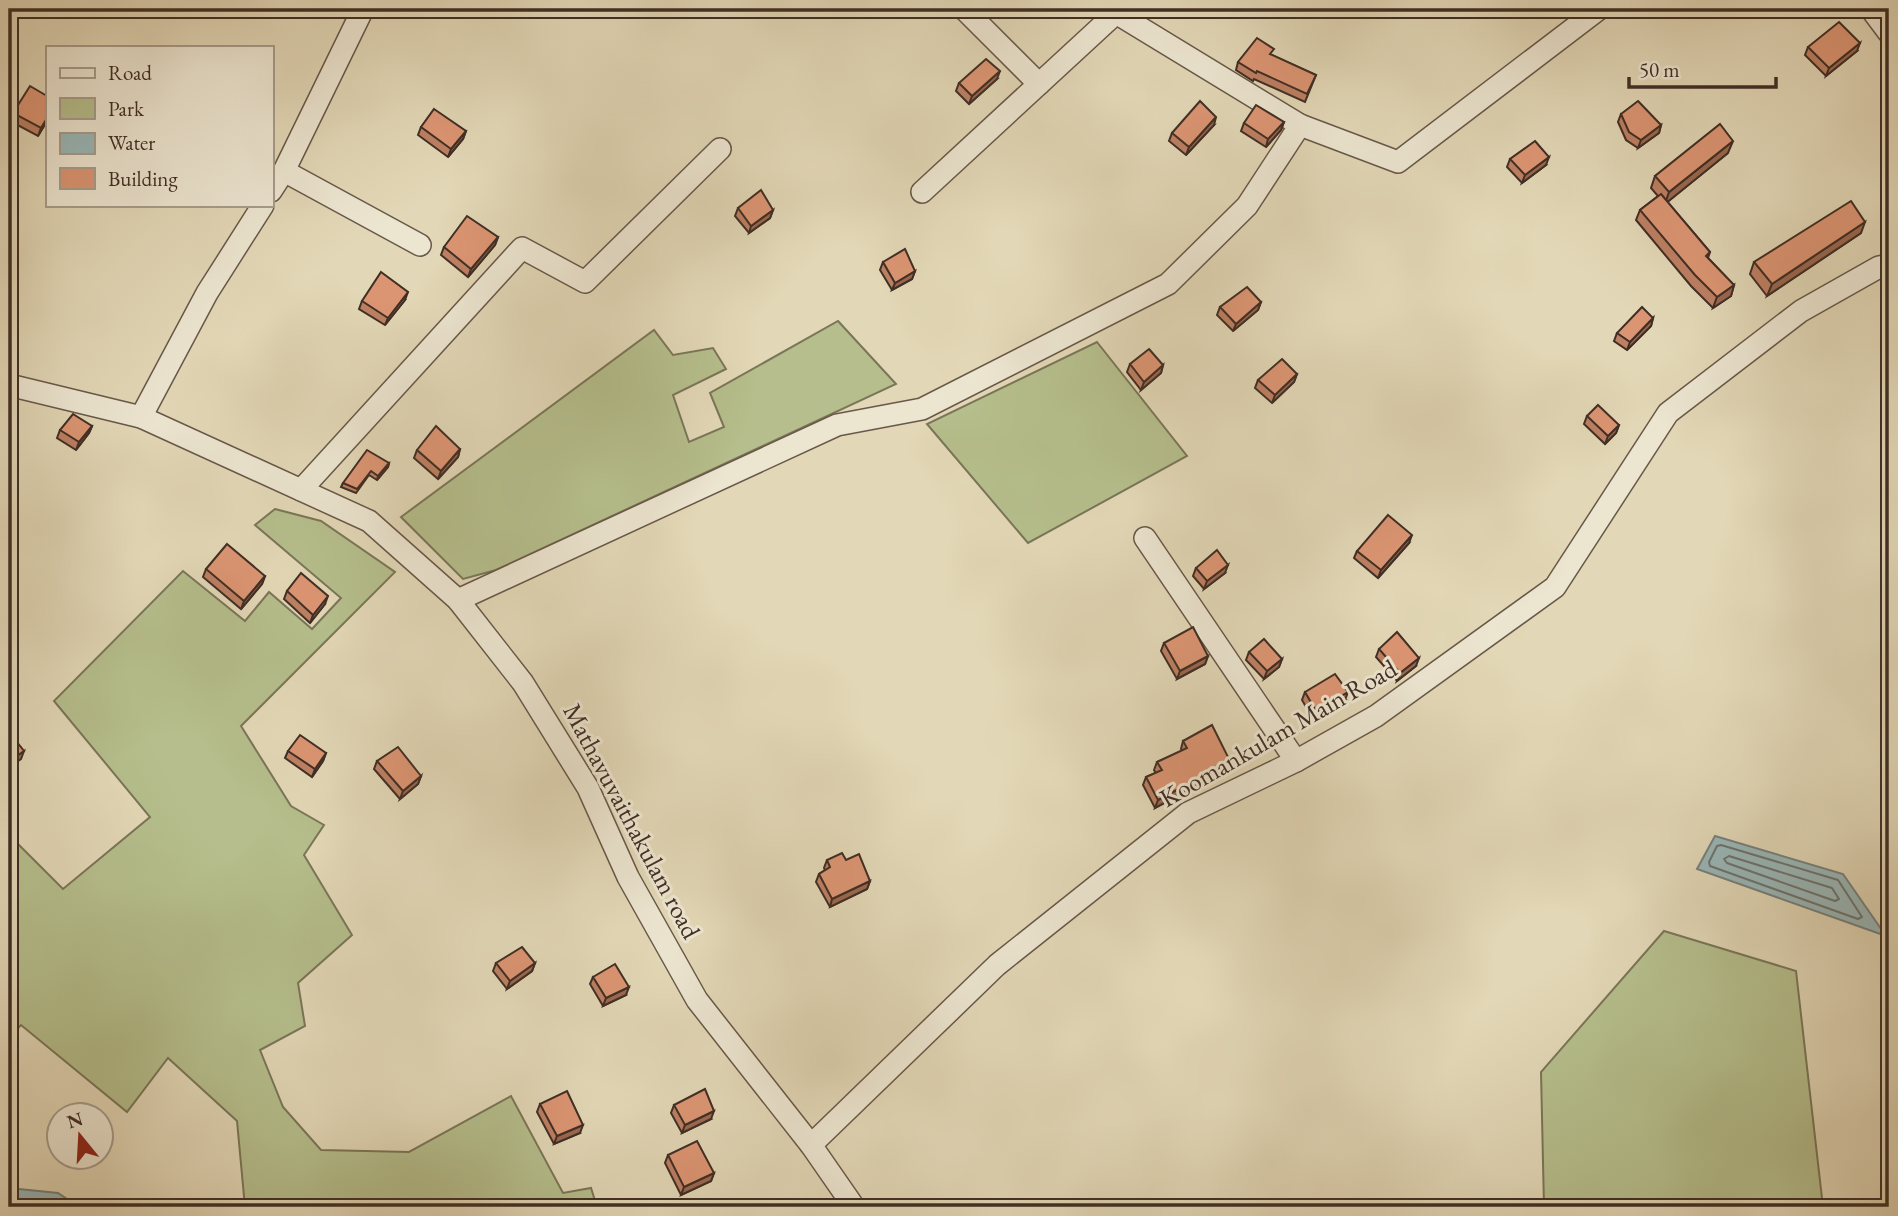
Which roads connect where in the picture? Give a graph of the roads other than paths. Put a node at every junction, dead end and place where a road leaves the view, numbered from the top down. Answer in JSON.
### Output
{"nodes":[{"id":1,"x":363,"y":9,"type":"edge"},
{"id":2,"x":964,"y":9,"type":"edge"},
{"id":3,"x":1599,"y":9,"type":"edge"},
{"id":4,"x":1871,"y":9,"type":"edge"},
{"id":5,"x":1889,"y":33,"type":"edge"},
{"id":6,"x":1039,"y":84,"type":"junction"},
{"id":7,"x":1300,"y":125,"type":"junction"},
{"id":8,"x":720,"y":149,"type":"dead end"},
{"id":9,"x":284,"y":171,"type":"junction"},
{"id":10,"x":273,"y":188,"type":"edge"},
{"id":11,"x":922,"y":192,"type":"dead end"},
{"id":12,"x":262,"y":206,"type":"edge"},
{"id":13,"x":420,"y":245,"type":"dead end"},
{"id":14,"x":1889,"y":265,"type":"edge"},
{"id":15,"x":9,"y":385,"type":"edge"},
{"id":16,"x":141,"y":417,"type":"junction"},
{"id":17,"x":301,"y":490,"type":"junction"},
{"id":18,"x":1145,"y":538,"type":"dead end"},
{"id":19,"x":458,"y":600,"type":"junction"},
{"id":20,"x":1296,"y":761,"type":"junction"},
{"id":21,"x":811,"y":1145,"type":"junction"},
{"id":22,"x":854,"y":1207,"type":"edge"}],
"edges":[{"from":1,"to":9,"type":"street"},
{"from":2,"to":6,"type":"street"},
{"from":3,"to":7,"type":"street"},
{"from":4,"to":5,"type":"street"},
{"from":6,"to":7,"type":"street"},
{"from":6,"to":11,"type":"street"},
{"from":7,"to":19,"type":"street"},
{"from":8,"to":17,"type":"street"},
{"from":9,"to":10,"type":"street"},
{"from":9,"to":13,"type":"street"},
{"from":12,"to":16,"type":"street"},
{"from":14,"to":20,"type":"street","name":"Koomankulam Main Road"},
{"from":15,"to":16,"type":"street","name":"Mathavuvaithakulam road"},
{"from":16,"to":17,"type":"street","name":"Mathavuvaithakulam road"},
{"from":17,"to":19,"type":"street","name":"Mathavuvaithakulam road"},
{"from":18,"to":20,"type":"street"},
{"from":19,"to":21,"type":"street","name":"Mathavuvaithakulam road"},
{"from":20,"to":21,"type":"street","name":"Koomankulam Main Road"},
{"from":21,"to":22,"type":"street","name":"Mathavuvaithakulam road"}]}
